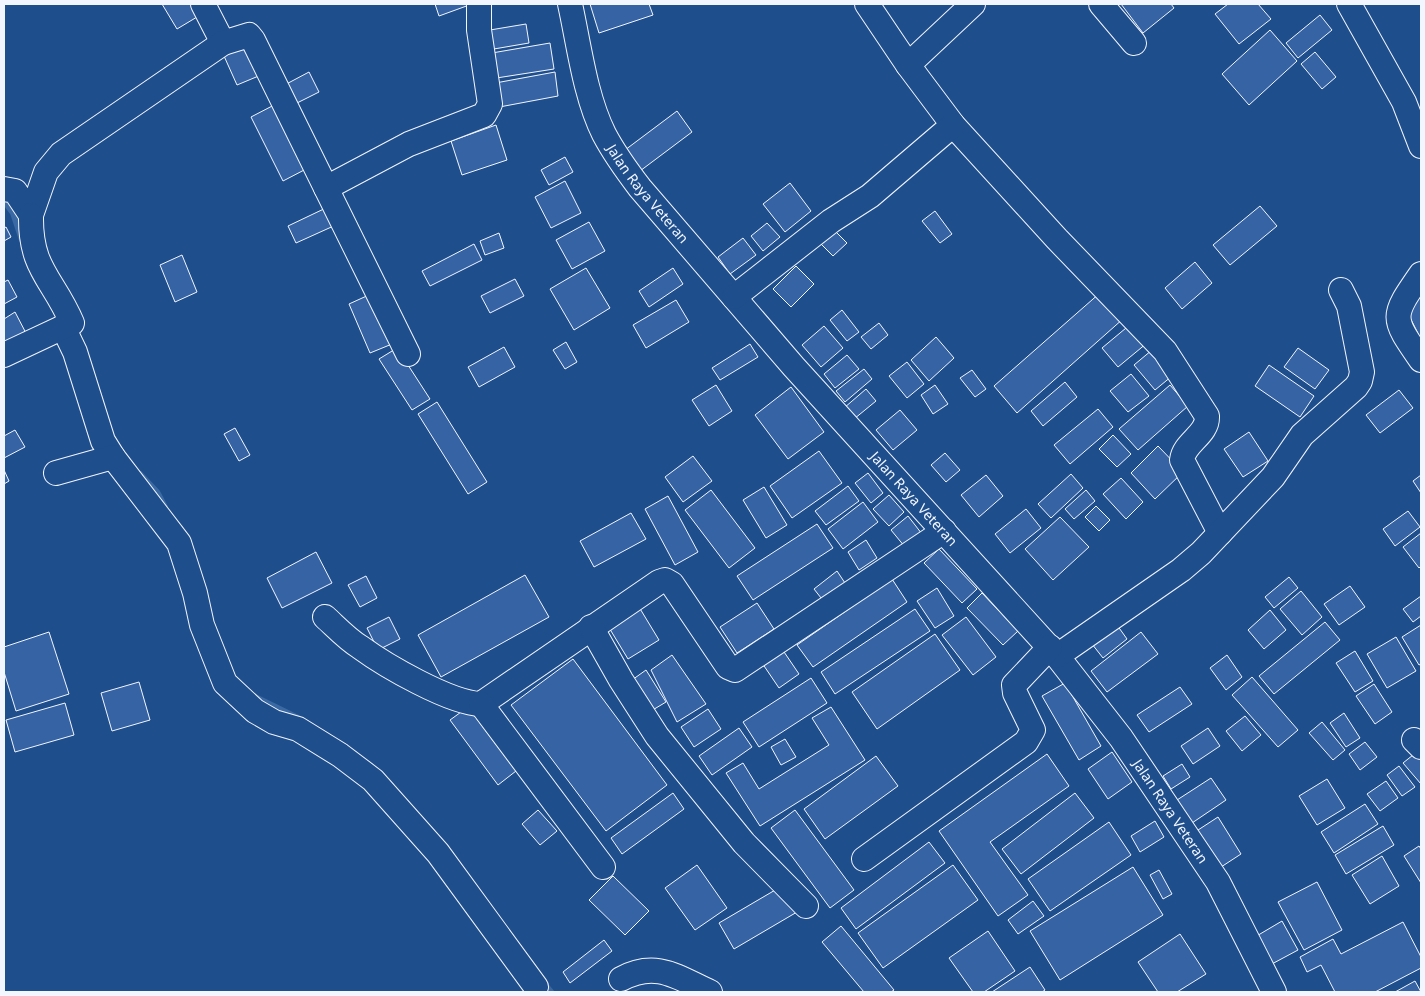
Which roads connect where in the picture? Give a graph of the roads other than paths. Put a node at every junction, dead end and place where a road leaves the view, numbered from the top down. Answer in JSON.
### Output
{"nodes":[{"id":1,"x":203,"y":4,"type":"edge"},
{"id":2,"x":479,"y":4,"type":"edge"},
{"id":3,"x":570,"y":4,"type":"edge"},
{"id":4,"x":867,"y":4,"type":"edge"},
{"id":5,"x":974,"y":4,"type":"edge"},
{"id":6,"x":1101,"y":4,"type":"edge"},
{"id":7,"x":1349,"y":4,"type":"edge"},
{"id":8,"x":223,"y":43,"type":"junction"},
{"id":9,"x":1134,"y":43,"type":"dead end"},
{"id":10,"x":908,"y":65,"type":"junction"},
{"id":11,"x":953,"y":125,"type":"junction"},
{"id":12,"x":1421,"y":146,"type":"edge"},
{"id":13,"x":326,"y":188,"type":"junction"},
{"id":14,"x":4,"y":189,"type":"edge"},
{"id":15,"x":31,"y":214,"type":"junction"},
{"id":16,"x":1421,"y":274,"type":"edge"},
{"id":17,"x":1341,"y":290,"type":"dead end"},
{"id":18,"x":734,"y":297,"type":"junction"},
{"id":19,"x":67,"y":326,"type":"junction"},
{"id":20,"x":408,"y":354,"type":"dead end"},
{"id":21,"x":4,"y":355,"type":"edge"},
{"id":22,"x":1421,"y":360,"type":"edge"},
{"id":23,"x":111,"y":457,"type":"junction"},
{"id":24,"x":64,"y":470,"type":"dead end"},
{"id":25,"x":944,"y":531,"type":"junction"},
{"id":26,"x":1220,"y":533,"type":"junction"},
{"id":27,"x":325,"y":617,"type":"dead end"},
{"id":28,"x":591,"y":627,"type":"junction"},
{"id":29,"x":1053,"y":651,"type":"junction"},
{"id":30,"x":481,"y":704,"type":"junction"},
{"id":31,"x":864,"y":859,"type":"dead end"},
{"id":32,"x":603,"y":867,"type":"dead end"},
{"id":33,"x":806,"y":906,"type":"dead end"},
{"id":34,"x":621,"y":979,"type":"dead end"},
{"id":35,"x":536,"y":987,"type":"dead end"},
{"id":36,"x":710,"y":992,"type":"edge"},
{"id":37,"x":1274,"y":992,"type":"edge"}],
"edges":[{"from":1,"to":8,"type":"street"},
{"from":2,"to":13,"type":"street"},
{"from":3,"to":18,"type":"street","name":"Jalan Raya Veteran"},
{"from":4,"to":10,"type":"street"},
{"from":5,"to":10,"type":"street"},
{"from":6,"to":9,"type":"street"},
{"from":7,"to":12,"type":"street"},
{"from":8,"to":13,"type":"street"},
{"from":8,"to":15,"type":"street"},
{"from":10,"to":11,"type":"street"},
{"from":11,"to":18,"type":"street"},
{"from":11,"to":26,"type":"street"},
{"from":13,"to":20,"type":"street"},
{"from":14,"to":15,"type":"street"},
{"from":15,"to":19,"type":"street"},
{"from":16,"to":22,"type":"street"},
{"from":17,"to":26,"type":"street"},
{"from":18,"to":25,"type":"street","name":"Jalan Raya Veteran"},
{"from":19,"to":21,"type":"street"},
{"from":19,"to":23,"type":"street"},
{"from":23,"to":24,"type":"street"},
{"from":23,"to":35,"type":"street"},
{"from":25,"to":28,"type":"street"},
{"from":25,"to":29,"type":"street","name":"Jalan Raya Veteran"},
{"from":26,"to":29,"type":"street"},
{"from":27,"to":30,"type":"street"},
{"from":28,"to":30,"type":"street"},
{"from":28,"to":33,"type":"street"},
{"from":29,"to":31,"type":"street"},
{"from":29,"to":37,"type":"street","name":"Jalan Raya Veteran"},
{"from":30,"to":32,"type":"street"},
{"from":34,"to":36,"type":"street"}]}
